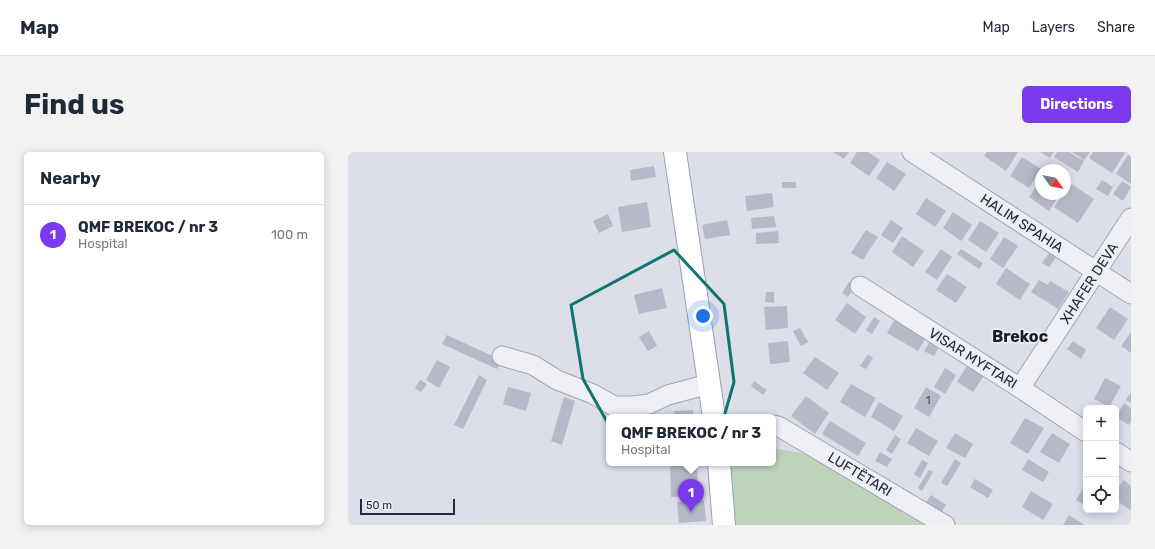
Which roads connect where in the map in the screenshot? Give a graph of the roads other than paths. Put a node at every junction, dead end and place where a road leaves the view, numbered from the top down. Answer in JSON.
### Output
{"nodes":[{"id":1,"x":675,"y":152,"type":"edge"},
{"id":2,"x":912,"y":152,"type":"edge"},
{"id":3,"x":1131,"y":218,"type":"edge"},
{"id":4,"x":1097,"y":271,"type":"junction"},
{"id":5,"x":860,"y":286,"type":"dead end"},
{"id":6,"x":1131,"y":294,"type":"edge"},
{"id":7,"x":502,"y":356,"type":"dead end"},
{"id":8,"x":709,"y":384,"type":"junction"},
{"id":9,"x":1020,"y":388,"type":"junction"},
{"id":10,"x":714,"y":414,"type":"edge"},
{"id":11,"x":776,"y":426,"type":"edge"},
{"id":12,"x":1083,"y":430,"type":"edge"},
{"id":13,"x":1119,"y":454,"type":"edge"},
{"id":14,"x":1131,"y":462,"type":"edge"},
{"id":15,"x":719,"y":466,"type":"edge"},
{"id":16,"x":724,"y":525,"type":"edge"},
{"id":17,"x":945,"y":525,"type":"edge"}],
"edges":[{"from":1,"to":8,"type":"main road"},
{"from":2,"to":4,"type":"street","name":"HALIM SPAHIA"},
{"from":3,"to":4,"type":"street","name":"XHAFER DEVA"},
{"from":4,"to":6,"type":"street","name":"HALIM SPAHIA"},
{"from":4,"to":9,"type":"street","name":"XHAFER DEVA"},
{"from":5,"to":9,"type":"street","name":"VISAR MYFTARI"},
{"from":7,"to":8,"type":"street"},
{"from":8,"to":10,"type":"main road"},
{"from":9,"to":12,"type":"street","name":"VISAR MYFTARI"},
{"from":11,"to":17,"type":"street","name":"LUFTËTARI"},
{"from":13,"to":14,"type":"street"},
{"from":15,"to":16,"type":"main road"}]}
